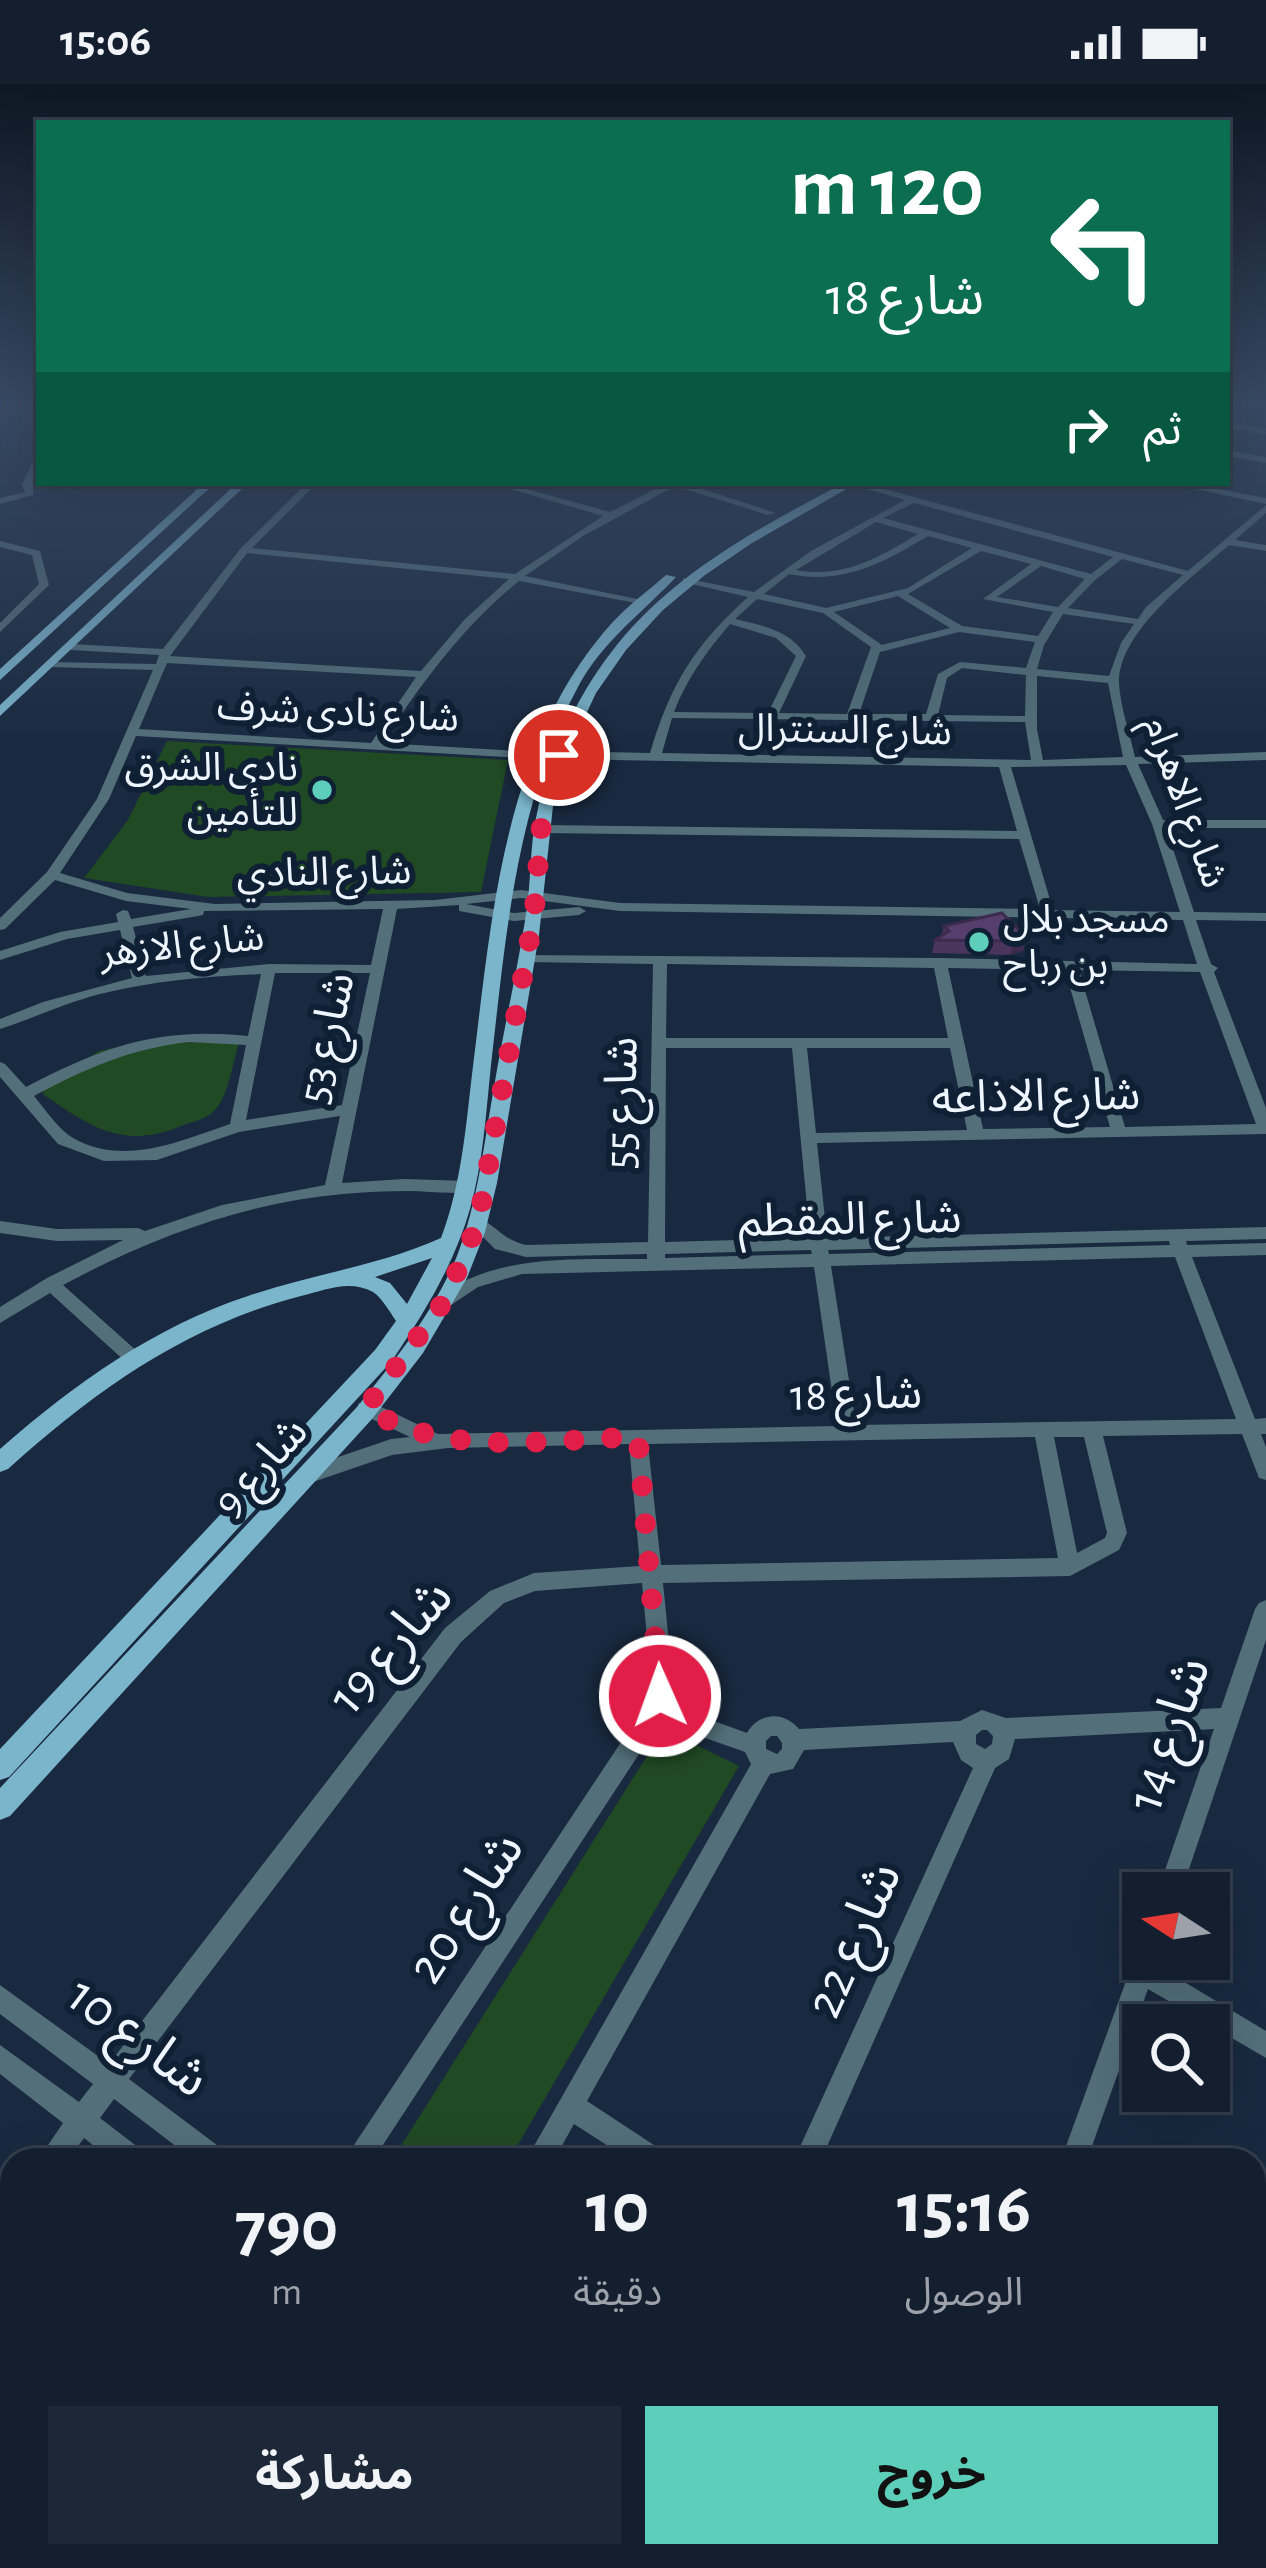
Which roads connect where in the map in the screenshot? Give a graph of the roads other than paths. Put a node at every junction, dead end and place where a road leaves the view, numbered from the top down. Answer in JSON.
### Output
{"nodes":[{"id":1,"x":170,"y":520,"type":"edge"},
{"id":2,"x":204,"y":520,"type":"edge"},
{"id":3,"x":275,"y":520,"type":"edge"},
{"id":4,"x":601,"y":520,"type":"edge"},
{"id":5,"x":761,"y":520,"type":"edge"},
{"id":6,"x":782,"y":520,"type":"edge"},
{"id":7,"x":872,"y":520,"type":"edge"},
{"id":8,"x":877,"y":520,"type":"edge"},
{"id":9,"x":986,"y":520,"type":"edge"},
{"id":10,"x":1007,"y":520,"type":"edge"},
{"id":11,"x":1251,"y":520,"type":"edge"},
{"id":12,"x":926,"y":533,"type":"junction"},
{"id":13,"x":1228,"y":542,"type":"junction"},
{"id":14,"x":0,"y":544,"type":"edge"},
{"id":15,"x":980,"y":547,"type":"junction"},
{"id":16,"x":1266,"y":548,"type":"edge"},
{"id":17,"x":244,"y":550,"type":"junction"},
{"id":18,"x":1120,"y":556,"type":"junction"},
{"id":19,"x":1039,"y":563,"type":"junction"},
{"id":20,"x":788,"y":571,"type":"junction"},
{"id":21,"x":1193,"y":571,"type":"junction"},
{"id":22,"x":514,"y":577,"type":"junction"},
{"id":23,"x":1091,"y":577,"type":"junction"},
{"id":24,"x":687,"y":580,"type":"junction"},
{"id":25,"x":902,"y":594,"type":"junction"},
{"id":26,"x":756,"y":595,"type":"junction"},
{"id":27,"x":638,"y":602,"type":"junction"},
{"id":28,"x":826,"y":611,"type":"junction"},
{"id":29,"x":1056,"y":612,"type":"junction"},
{"id":30,"x":730,"y":621,"type":"junction"},
{"id":31,"x":1139,"y":622,"type":"junction"},
{"id":32,"x":0,"y":629,"type":"edge"},
{"id":33,"x":959,"y":629,"type":"junction"},
{"id":34,"x":1039,"y":639,"type":"junction"},
{"id":35,"x":71,"y":647,"type":"junction"},
{"id":36,"x":880,"y":649,"type":"junction"},
{"id":37,"x":162,"y":660,"type":"junction"},
{"id":38,"x":52,"y":664,"type":"junction"},
{"id":39,"x":1029,"y":670,"type":"junction"},
{"id":40,"x":420,"y":674,"type":"junction"},
{"id":41,"x":0,"y":676,"type":"edge"},
{"id":42,"x":1113,"y":680,"type":"junction"},
{"id":43,"x":0,"y":712,"type":"edge"},
{"id":44,"x":668,"y":715,"type":"junction"},
{"id":45,"x":772,"y":716,"type":"junction"},
{"id":46,"x":852,"y":717,"type":"junction"},
{"id":47,"x":931,"y":718,"type":"junction"},
{"id":48,"x":1027,"y":719,"type":"junction"},
{"id":49,"x":135,"y":732,"type":"junction"},
{"id":50,"x":375,"y":745,"type":"junction"},
{"id":51,"x":559,"y":755,"type":"junction"},
{"id":52,"x":537,"y":756,"type":"junction"},
{"id":53,"x":1266,"y":756,"type":"edge"},
{"id":54,"x":654,"y":759,"type":"junction"},
{"id":55,"x":1130,"y":760,"type":"junction"},
{"id":56,"x":1004,"y":764,"type":"junction"},
{"id":57,"x":1038,"y":764,"type":"junction"},
{"id":58,"x":1158,"y":824,"type":"junction"},
{"id":59,"x":1266,"y":824,"type":"edge"},
{"id":60,"x":514,"y":835,"type":"junction"},
{"id":61,"x":540,"y":835,"type":"junction"},
{"id":62,"x":1025,"y":835,"type":"junction"},
{"id":63,"x":52,"y":875,"type":"junction"},
{"id":64,"x":125,"y":897,"type":"junction"},
{"id":65,"x":391,"y":904,"type":"junction"},
{"id":66,"x":503,"y":905,"type":"junction"},
{"id":67,"x":535,"y":906,"type":"junction"},
{"id":68,"x":214,"y":908,"type":"junction"},
{"id":69,"x":1048,"y":915,"type":"junction"},
{"id":70,"x":1192,"y":916,"type":"junction"},
{"id":71,"x":1266,"y":917,"type":"edge"},
{"id":72,"x":122,"y":923,"type":"junction"},
{"id":73,"x":0,"y":926,"type":"edge"},
{"id":74,"x":0,"y":956,"type":"edge"},
{"id":75,"x":525,"y":958,"type":"junction"},
{"id":76,"x":660,"y":959,"type":"junction"},
{"id":77,"x":940,"y":962,"type":"junction"},
{"id":78,"x":1070,"y":964,"type":"junction"},
{"id":79,"x":1206,"y":967,"type":"junction"},
{"id":80,"x":269,"y":968,"type":"junction"},
{"id":81,"x":378,"y":969,"type":"junction"},
{"id":82,"x":139,"y":978,"type":"junction"},
{"id":83,"x":0,"y":1024,"type":"edge"},
{"id":84,"x":253,"y":1041,"type":"junction"},
{"id":85,"x":659,"y":1043,"type":"junction"},
{"id":86,"x":799,"y":1043,"type":"junction"},
{"id":87,"x":957,"y":1043,"type":"junction"},
{"id":88,"x":0,"y":1067,"type":"edge"},
{"id":89,"x":27,"y":1094,"type":"junction"},
{"id":90,"x":1266,"y":1098,"type":"edge"},
{"id":91,"x":349,"y":1109,"type":"junction"},
{"id":92,"x":237,"y":1127,"type":"junction"},
{"id":93,"x":1266,"y":1129,"type":"edge"},
{"id":94,"x":1119,"y":1132,"type":"junction"},
{"id":95,"x":976,"y":1135,"type":"junction"},
{"id":96,"x":808,"y":1138,"type":"junction"},
{"id":97,"x":333,"y":1186,"type":"junction"},
{"id":98,"x":466,"y":1187,"type":"junction"},
{"id":99,"x":478,"y":1223,"type":"junction"},
{"id":100,"x":1,"y":1232,"type":"edge"},
{"id":101,"x":1266,"y":1233,"type":"edge"},
{"id":102,"x":145,"y":1234,"type":"junction"},
{"id":103,"x":449,"y":1242,"type":"junction"},
{"id":104,"x":1178,"y":1244,"type":"junction"},
{"id":105,"x":1266,"y":1249,"type":"edge"},
{"id":106,"x":820,"y":1252,"type":"junction"},
{"id":107,"x":656,"y":1256,"type":"junction"},
{"id":108,"x":355,"y":1278,"type":"junction"},
{"id":109,"x":51,"y":1284,"type":"junction"},
{"id":110,"x":445,"y":1300,"type":"junction"},
{"id":111,"x":0,"y":1316,"type":"edge"},
{"id":112,"x":408,"y":1321,"type":"junction"},
{"id":113,"x":133,"y":1358,"type":"junction"},
{"id":114,"x":366,"y":1408,"type":"junction"},
{"id":115,"x":1258,"y":1427,"type":"edge"},
{"id":116,"x":1092,"y":1430,"type":"junction"},
{"id":117,"x":1043,"y":1431,"type":"junction"},
{"id":118,"x":848,"y":1434,"type":"junction"},
{"id":119,"x":638,"y":1437,"type":"junction"},
{"id":120,"x":448,"y":1440,"type":"junction"},
{"id":121,"x":0,"y":1463,"type":"edge"},
{"id":122,"x":1266,"y":1472,"type":"edge"},
{"id":123,"x":308,"y":1475,"type":"junction"},
{"id":124,"x":1070,"y":1567,"type":"junction"},
{"id":125,"x":651,"y":1574,"type":"junction"},
{"id":126,"x":1266,"y":1609,"type":"edge"},
{"id":127,"x":655,"y":1710,"type":"junction"},
{"id":128,"x":1228,"y":1718,"type":"junction"},
{"id":129,"x":1000,"y":1729,"type":"junction"},
{"id":130,"x":964,"y":1731,"type":"junction"},
{"id":131,"x":759,"y":1753,"type":"junction"},
{"id":132,"x":988,"y":1759,"type":"junction"},
{"id":133,"x":0,"y":1768,"type":"edge"},
{"id":134,"x":0,"y":1808,"type":"edge"},
{"id":135,"x":1176,"y":1872,"type":"edge"},
{"id":136,"x":1139,"y":1980,"type":"edge"},
{"id":137,"x":1167,"y":1980,"type":"edge"},
{"id":138,"x":0,"y":1998,"type":"edge"},
{"id":139,"x":1266,"y":2045,"type":"edge"},
{"id":140,"x":0,"y":2058,"type":"edge"},
{"id":141,"x":110,"y":2081,"type":"junction"},
{"id":142,"x":570,"y":2106,"type":"junction"},
{"id":143,"x":81,"y":2120,"type":"junction"},
{"id":144,"x":60,"y":2148,"type":"edge"},
{"id":145,"x":118,"y":2148,"type":"edge"},
{"id":146,"x":200,"y":2148,"type":"edge"},
{"id":147,"x":365,"y":2148,"type":"edge"},
{"id":148,"x":546,"y":2148,"type":"edge"},
{"id":149,"x":635,"y":2148,"type":"edge"},
{"id":150,"x":812,"y":2148,"type":"edge"},
{"id":151,"x":1078,"y":2148,"type":"edge"}],
"edges":[{"from":1,"to":41,"type":"main road"},
{"from":2,"to":35,"type":"main road"},
{"from":3,"to":17,"type":"street"},
{"from":4,"to":22,"type":"street"},
{"from":5,"to":27,"type":"main road","name":"شارع 9"},
{"from":6,"to":24,"type":"main road","name":"شارع 9"},
{"from":7,"to":20,"type":"street"},
{"from":8,"to":12,"type":"street"},
{"from":9,"to":18,"type":"street"},
{"from":10,"to":21,"type":"street"},
{"from":11,"to":13,"type":"street","name":"شارع الاهرام"},
{"from":12,"to":15,"type":"street"},
{"from":12,"to":20,"type":"street"},
{"from":13,"to":16,"type":"street"},
{"from":13,"to":21,"type":"street","name":"شارع الاهرام"},
{"from":14,"to":32,"type":"street"},
{"from":15,"to":19,"type":"street"},
{"from":15,"to":25,"type":"street"},
{"from":17,"to":22,"type":"street"},
{"from":17,"to":37,"type":"street"},
{"from":18,"to":21,"type":"street"},
{"from":18,"to":23,"type":"street"},
{"from":19,"to":23,"type":"street"},
{"from":19,"to":29,"type":"street"},
{"from":20,"to":26,"type":"street"},
{"from":21,"to":31,"type":"street","name":"شارع الاهرام"},
{"from":22,"to":27,"type":"street"},
{"from":22,"to":40,"type":"street"},
{"from":23,"to":29,"type":"street"},
{"from":24,"to":26,"type":"street"},
{"from":24,"to":51,"type":"main road","name":"شارع 9"},
{"from":25,"to":28,"type":"street"},
{"from":25,"to":33,"type":"street"},
{"from":26,"to":28,"type":"street"},
{"from":26,"to":30,"type":"street"},
{"from":27,"to":52,"type":"main road","name":"شارع 9"},
{"from":28,"to":36,"type":"street"},
{"from":29,"to":31,"type":"street"},
{"from":29,"to":34,"type":"street"},
{"from":30,"to":44,"type":"street"},
{"from":30,"to":45,"type":"street"},
{"from":31,"to":42,"type":"street","name":"شارع الاهرام"},
{"from":33,"to":34,"type":"street"},
{"from":33,"to":36,"type":"street"},
{"from":34,"to":39,"type":"street"},
{"from":35,"to":37,"type":"street"},
{"from":35,"to":38,"type":"main road"},
{"from":36,"to":46,"type":"street"},
{"from":37,"to":38,"type":"street"},
{"from":37,"to":40,"type":"street"},
{"from":37,"to":49,"type":"street"},
{"from":38,"to":43,"type":"main road"},
{"from":39,"to":42,"type":"street"},
{"from":39,"to":47,"type":"street"},
{"from":39,"to":48,"type":"street"},
{"from":40,"to":50,"type":"street"},
{"from":42,"to":55,"type":"street","name":"شارع الاهرام"},
{"from":44,"to":45,"type":"street"},
{"from":44,"to":54,"type":"street"},
{"from":45,"to":46,"type":"street"},
{"from":46,"to":47,"type":"street"},
{"from":47,"to":48,"type":"street"},
{"from":48,"to":57,"type":"street"},
{"from":49,"to":50,"type":"street","name":"شارع نادى شرف"},
{"from":49,"to":63,"type":"street"},
{"from":50,"to":52,"type":"street","name":"شارع نادى شرف"},
{"from":51,"to":54,"type":"street","name":"شارع السنترال"},
{"from":51,"to":61,"type":"main road","name":"شارع 9"},
{"from":52,"to":60,"type":"main road","name":"شارع 9"},
{"from":53,"to":55,"type":"street","name":"شارع السنترال"},
{"from":54,"to":56,"type":"street","name":"شارع السنترال"},
{"from":55,"to":57,"type":"street","name":"شارع السنترال"},
{"from":55,"to":58,"type":"street","name":"شارع الاهرام"},
{"from":56,"to":57,"type":"street","name":"شارع السنترال"},
{"from":56,"to":62,"type":"street"},
{"from":58,"to":59,"type":"street"},
{"from":58,"to":70,"type":"street","name":"شارع الاهرام"},
{"from":60,"to":61,"type":"main road"},
{"from":60,"to":66,"type":"main road","name":"شارع 9"},
{"from":61,"to":62,"type":"street"},
{"from":61,"to":67,"type":"main road","name":"شارع 9"},
{"from":62,"to":69,"type":"street"},
{"from":63,"to":64,"type":"street","name":"شارع النادي"},
{"from":63,"to":73,"type":"street"},
{"from":64,"to":68,"type":"street","name":"شارع النادي"},
{"from":64,"to":72,"type":"street"},
{"from":65,"to":66,"type":"street","name":"شارع النادي"},
{"from":65,"to":68,"type":"street","name":"شارع النادي"},
{"from":65,"to":81,"type":"street","name":"شارع 53"},
{"from":66,"to":67,"type":"street","name":"شارع النادي"},
{"from":66,"to":67,"type":"street","name":"شارع النادي"},
{"from":66,"to":98,"type":"main road","name":"شارع 9"},
{"from":67,"to":69,"type":"street"},
{"from":67,"to":75,"type":"main road","name":"شارع 9"},
{"from":68,"to":72,"type":"street","name":"شارع النادي"},
{"from":69,"to":70,"type":"street"},
{"from":70,"to":71,"type":"street"},
{"from":70,"to":79,"type":"street","name":"شارع الاهرام"},
{"from":72,"to":74,"type":"street","name":"شارع النادي"},
{"from":72,"to":82,"type":"street"},
{"from":75,"to":76,"type":"street"},
{"from":75,"to":99,"type":"main road","name":"شارع 9"},
{"from":76,"to":77,"type":"street"},
{"from":76,"to":85,"type":"street","name":"شارع 55"},
{"from":77,"to":78,"type":"street"},
{"from":77,"to":87,"type":"street"},
{"from":78,"to":79,"type":"street"},
{"from":78,"to":94,"type":"street"},
{"from":79,"to":90,"type":"street"},
{"from":79,"to":93,"type":"street"},
{"from":80,"to":81,"type":"street","name":"شارع الازهر"},
{"from":80,"to":82,"type":"street","name":"شارع الازهر"},
{"from":80,"to":84,"type":"street"},
{"from":81,"to":91,"type":"street","name":"شارع 53"},
{"from":82,"to":83,"type":"street","name":"شارع الازهر"},
{"from":84,"to":89,"type":"street"},
{"from":84,"to":92,"type":"street"},
{"from":85,"to":86,"type":"street"},
{"from":85,"to":107,"type":"street","name":"شارع 55"},
{"from":86,"to":87,"type":"street"},
{"from":86,"to":96,"type":"street"},
{"from":87,"to":95,"type":"street"},
{"from":88,"to":89,"type":"street"},
{"from":89,"to":92,"type":"street"},
{"from":91,"to":92,"type":"street"},
{"from":91,"to":97,"type":"street","name":"شارع 53"},
{"from":93,"to":94,"type":"street","name":"شارع الاذاعه"},
{"from":94,"to":95,"type":"street","name":"شارع الاذاعه"},
{"from":95,"to":96,"type":"street","name":"شارع الاذاعه"},
{"from":96,"to":106,"type":"street"},
{"from":97,"to":98,"type":"street"},
{"from":97,"to":102,"type":"street"},
{"from":98,"to":103,"type":"main road","name":"شارع 9"},
{"from":99,"to":107,"type":"street","name":"شارع المقطم"},
{"from":99,"to":110,"type":"main road","name":"شارع 9"},
{"from":100,"to":102,"type":"street"},
{"from":101,"to":104,"type":"street","name":"شارع المقطم"},
{"from":102,"to":109,"type":"street"},
{"from":103,"to":108,"type":"main road"},
{"from":103,"to":112,"type":"main road","name":"شارع 9"},
{"from":104,"to":105,"type":"street","name":"شارع المقطم"},
{"from":104,"to":106,"type":"street","name":"شارع المقطم"},
{"from":104,"to":115,"type":"street"},
{"from":106,"to":107,"type":"street","name":"شارع المقطم"},
{"from":106,"to":118,"type":"street"},
{"from":107,"to":110,"type":"street","name":"شارع المقطم"},
{"from":108,"to":112,"type":"main road"},
{"from":108,"to":113,"type":"main road"},
{"from":109,"to":111,"type":"street"},
{"from":109,"to":113,"type":"street"},
{"from":110,"to":114,"type":"main road","name":"شارع 9"},
{"from":112,"to":133,"type":"main road","name":"شارع 9"},
{"from":113,"to":121,"type":"main road"},
{"from":114,"to":120,"type":"street","name":"شارع 18"},
{"from":114,"to":123,"type":"main road","name":"شارع 9"},
{"from":115,"to":116,"type":"street","name":"شارع 18"},
{"from":115,"to":122,"type":"street"},
{"from":116,"to":117,"type":"street","name":"شارع 18"},
{"from":116,"to":124,"type":"street"},
{"from":117,"to":118,"type":"street","name":"شارع 18"},
{"from":117,"to":124,"type":"street"},
{"from":118,"to":119,"type":"street","name":"شارع 18"},
{"from":119,"to":120,"type":"street","name":"شارع 18"},
{"from":119,"to":125,"type":"street","name":"شارع 20"},
{"from":120,"to":123,"type":"street","name":"شارع 18"},
{"from":123,"to":134,"type":"main road","name":"شارع 9"},
{"from":124,"to":125,"type":"street","name":"شارع 19"},
{"from":125,"to":127,"type":"street","name":"شارع 20"},
{"from":125,"to":141,"type":"street","name":"شارع 19"},
{"from":126,"to":128,"type":"street","name":"شارع 14"},
{"from":127,"to":131,"type":"street"},
{"from":127,"to":147,"type":"street","name":"شارع 20"},
{"from":128,"to":129,"type":"street"},
{"from":128,"to":135,"type":"street","name":"شارع 14"},
{"from":129,"to":130,"type":"street"},
{"from":129,"to":132,"type":"street"},
{"from":130,"to":131,"type":"street"},
{"from":130,"to":132,"type":"street"},
{"from":131,"to":142,"type":"street"},
{"from":132,"to":150,"type":"street","name":"شارع 22"},
{"from":136,"to":151,"type":"street"},
{"from":137,"to":139,"type":"street"},
{"from":138,"to":141,"type":"street","name":"شارع 10"},
{"from":140,"to":143,"type":"street","name":"شارع 10"},
{"from":141,"to":143,"type":"street","name":"شارع 19"},
{"from":141,"to":146,"type":"street","name":"شارع 10"},
{"from":142,"to":148,"type":"street"},
{"from":142,"to":149,"type":"street"},
{"from":143,"to":144,"type":"street","name":"شارع 19"},
{"from":143,"to":145,"type":"street","name":"شارع 10"}]}
